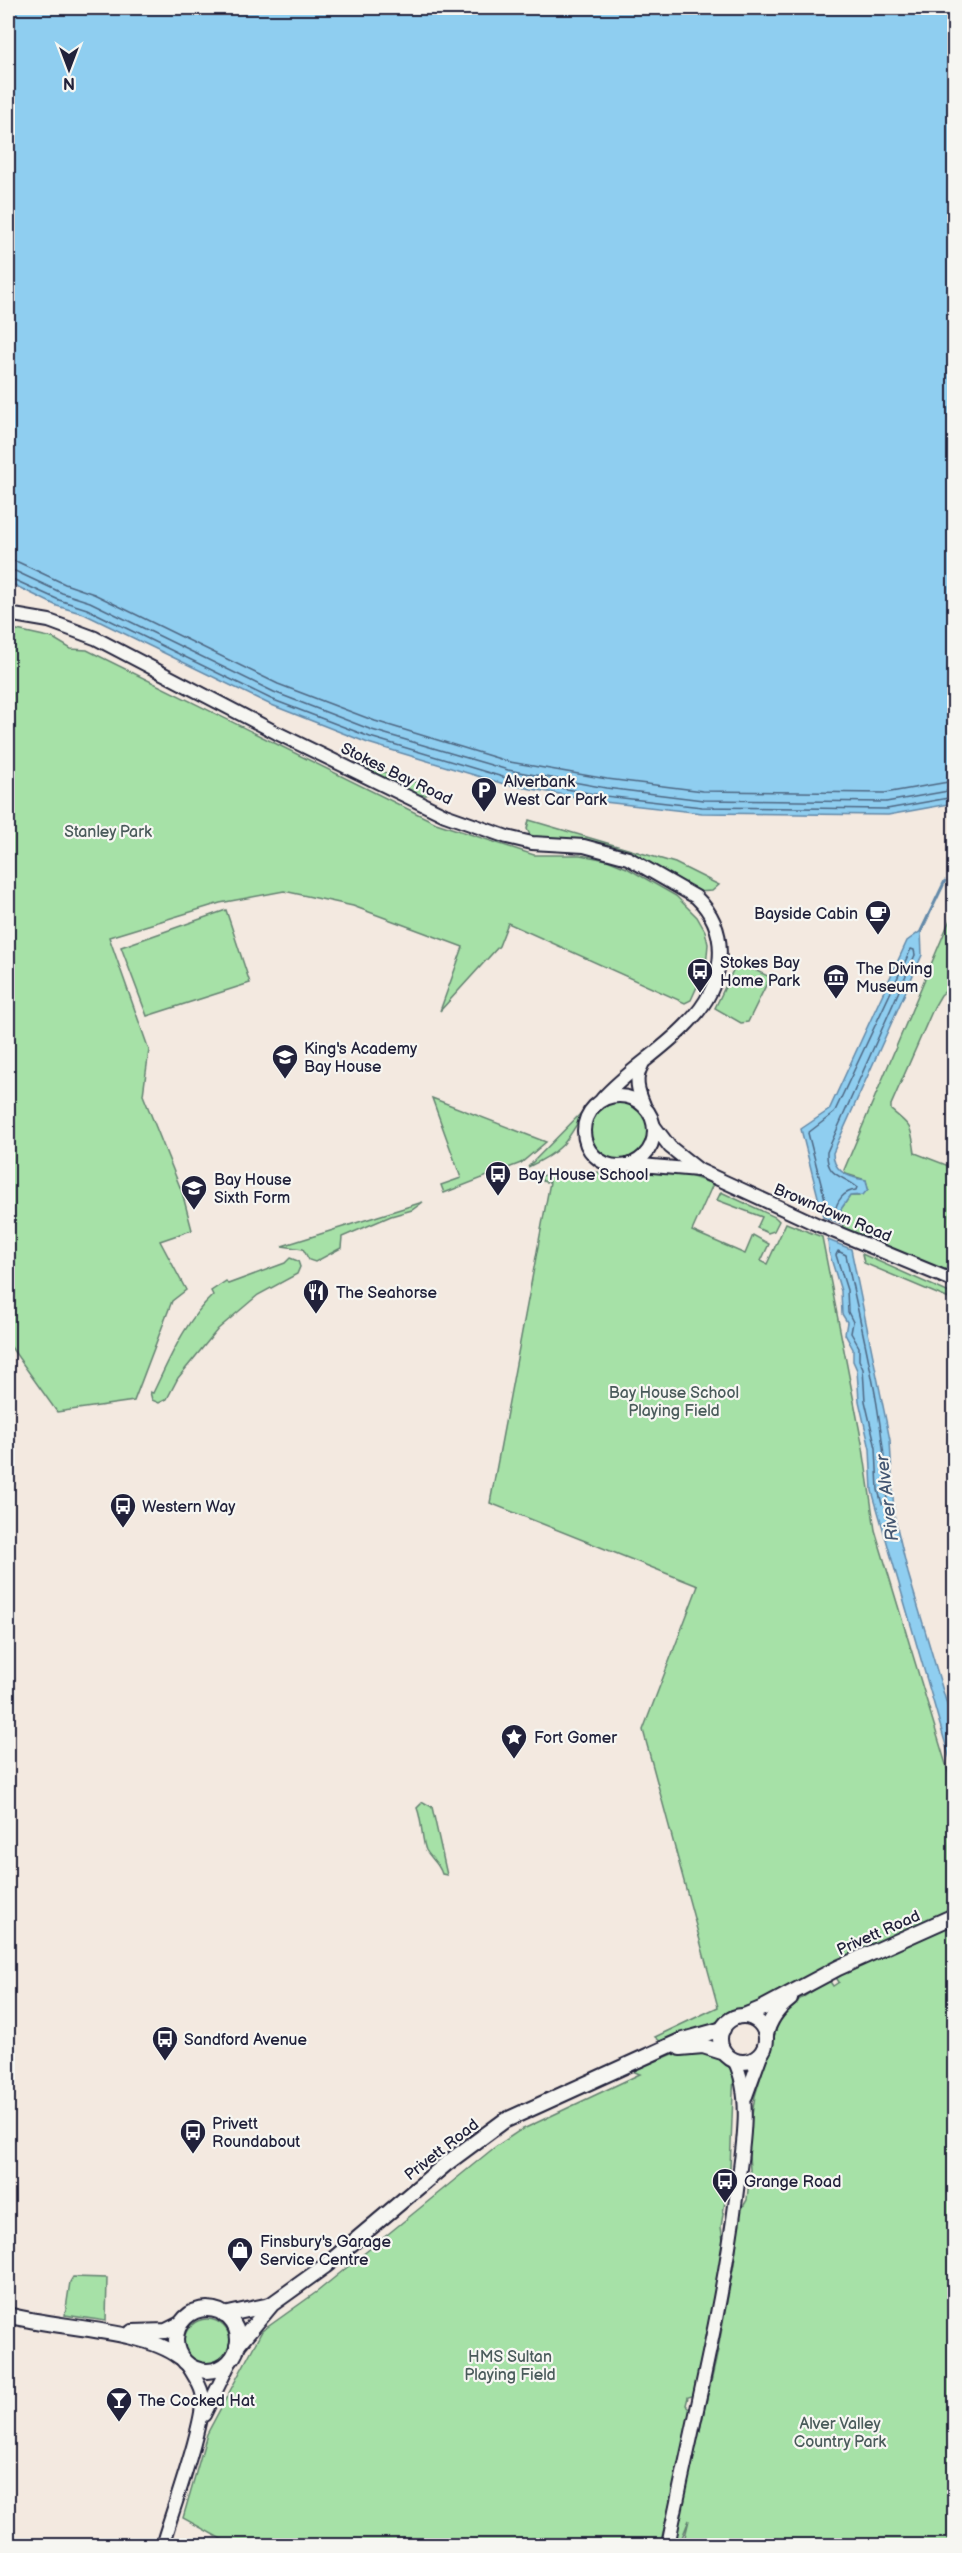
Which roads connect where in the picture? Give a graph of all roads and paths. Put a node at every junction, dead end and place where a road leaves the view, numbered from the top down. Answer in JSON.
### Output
{"nodes":[{"id":1,"x":8,"y":614,"type":"edge"},
{"id":2,"x":644,"y":1061,"type":"junction"},
{"id":3,"x":603,"y":1100,"type":"junction"},
{"id":4,"x":644,"y":1106,"type":"junction"},
{"id":5,"x":654,"y":1126,"type":"junction"},
{"id":6,"x":630,"y":1164,"type":"junction"},
{"id":7,"x":699,"y":1170,"type":"junction"},
{"id":8,"x":954,"y":1281,"type":"edge"},
{"id":9,"x":954,"y":1916,"type":"edge"},
{"id":10,"x":815,"y":1980,"type":"junction"},
{"id":11,"x":744,"y":2016,"type":"junction"},
{"id":12,"x":723,"y":2029,"type":"junction"},
{"id":13,"x":766,"y":2035,"type":"junction"},
{"id":14,"x":762,"y":2052,"type":"junction"},
{"id":15,"x":651,"y":2053,"type":"junction"},
{"id":16,"x":729,"y":2056,"type":"junction"},
{"id":17,"x":746,"y":2097,"type":"junction"},
{"id":18,"x":272,"y":2304,"type":"junction"},
{"id":19,"x":8,"y":2315,"type":"edge"},
{"id":20,"x":224,"y":2315,"type":"junction"},
{"id":21,"x":180,"y":2324,"type":"junction"},
{"id":22,"x":105,"y":2332,"type":"junction"},
{"id":23,"x":235,"y":2351,"type":"junction"},
{"id":24,"x":184,"y":2361,"type":"junction"},
{"id":25,"x":197,"y":2430,"type":"junction"},
{"id":26,"x":162,"y":2546,"type":"edge"},
{"id":27,"x":668,"y":2546,"type":"edge"}],
"edges":[{"from":1,"to":2,"type":"street","name":"Stokes Bay Road"},
{"from":2,"to":3,"type":"street","name":"Stokes Bay Road"},
{"from":2,"to":4,"type":"street"},
{"from":3,"to":4,"type":"street"},
{"from":3,"to":6,"type":"street","name":"Stokes Bay Road"},
{"from":4,"to":5,"type":"street"},
{"from":5,"to":6,"type":"street"},
{"from":5,"to":7,"type":"street","name":"Browndown Road"},
{"from":6,"to":7,"type":"street","name":"Browndown Road"},
{"from":7,"to":8,"type":"street","name":"Browndown Road"},
{"from":9,"to":10,"type":"main road","name":"Privett Road"},
{"from":10,"to":11,"type":"main road","name":"Privett Road"},
{"from":10,"to":13,"type":"main road","name":"Privett Road"},
{"from":11,"to":12,"type":"main road"},
{"from":11,"to":13,"type":"main road"},
{"from":12,"to":15,"type":"main road","name":"Privett Road"},
{"from":12,"to":16,"type":"main road"},
{"from":13,"to":14,"type":"main road"},
{"from":14,"to":16,"type":"main road"},
{"from":14,"to":17,"type":"street"},
{"from":15,"to":16,"type":"main road","name":"Privett Road"},
{"from":15,"to":18,"type":"main road","name":"Privett Road"},
{"from":16,"to":17,"type":"street"},
{"from":17,"to":27,"type":"street"},
{"from":18,"to":20,"type":"main road","name":"Privett Road"},
{"from":18,"to":23,"type":"main road","name":"Privett Road"},
{"from":19,"to":22,"type":"main road"},
{"from":20,"to":21,"type":"main road"},
{"from":20,"to":23,"type":"main road"},
{"from":21,"to":22,"type":"main road"},
{"from":21,"to":24,"type":"main road"},
{"from":22,"to":24,"type":"main road"},
{"from":23,"to":24,"type":"main road"},
{"from":23,"to":25,"type":"street"},
{"from":24,"to":25,"type":"street"},
{"from":25,"to":26,"type":"street"}]}
